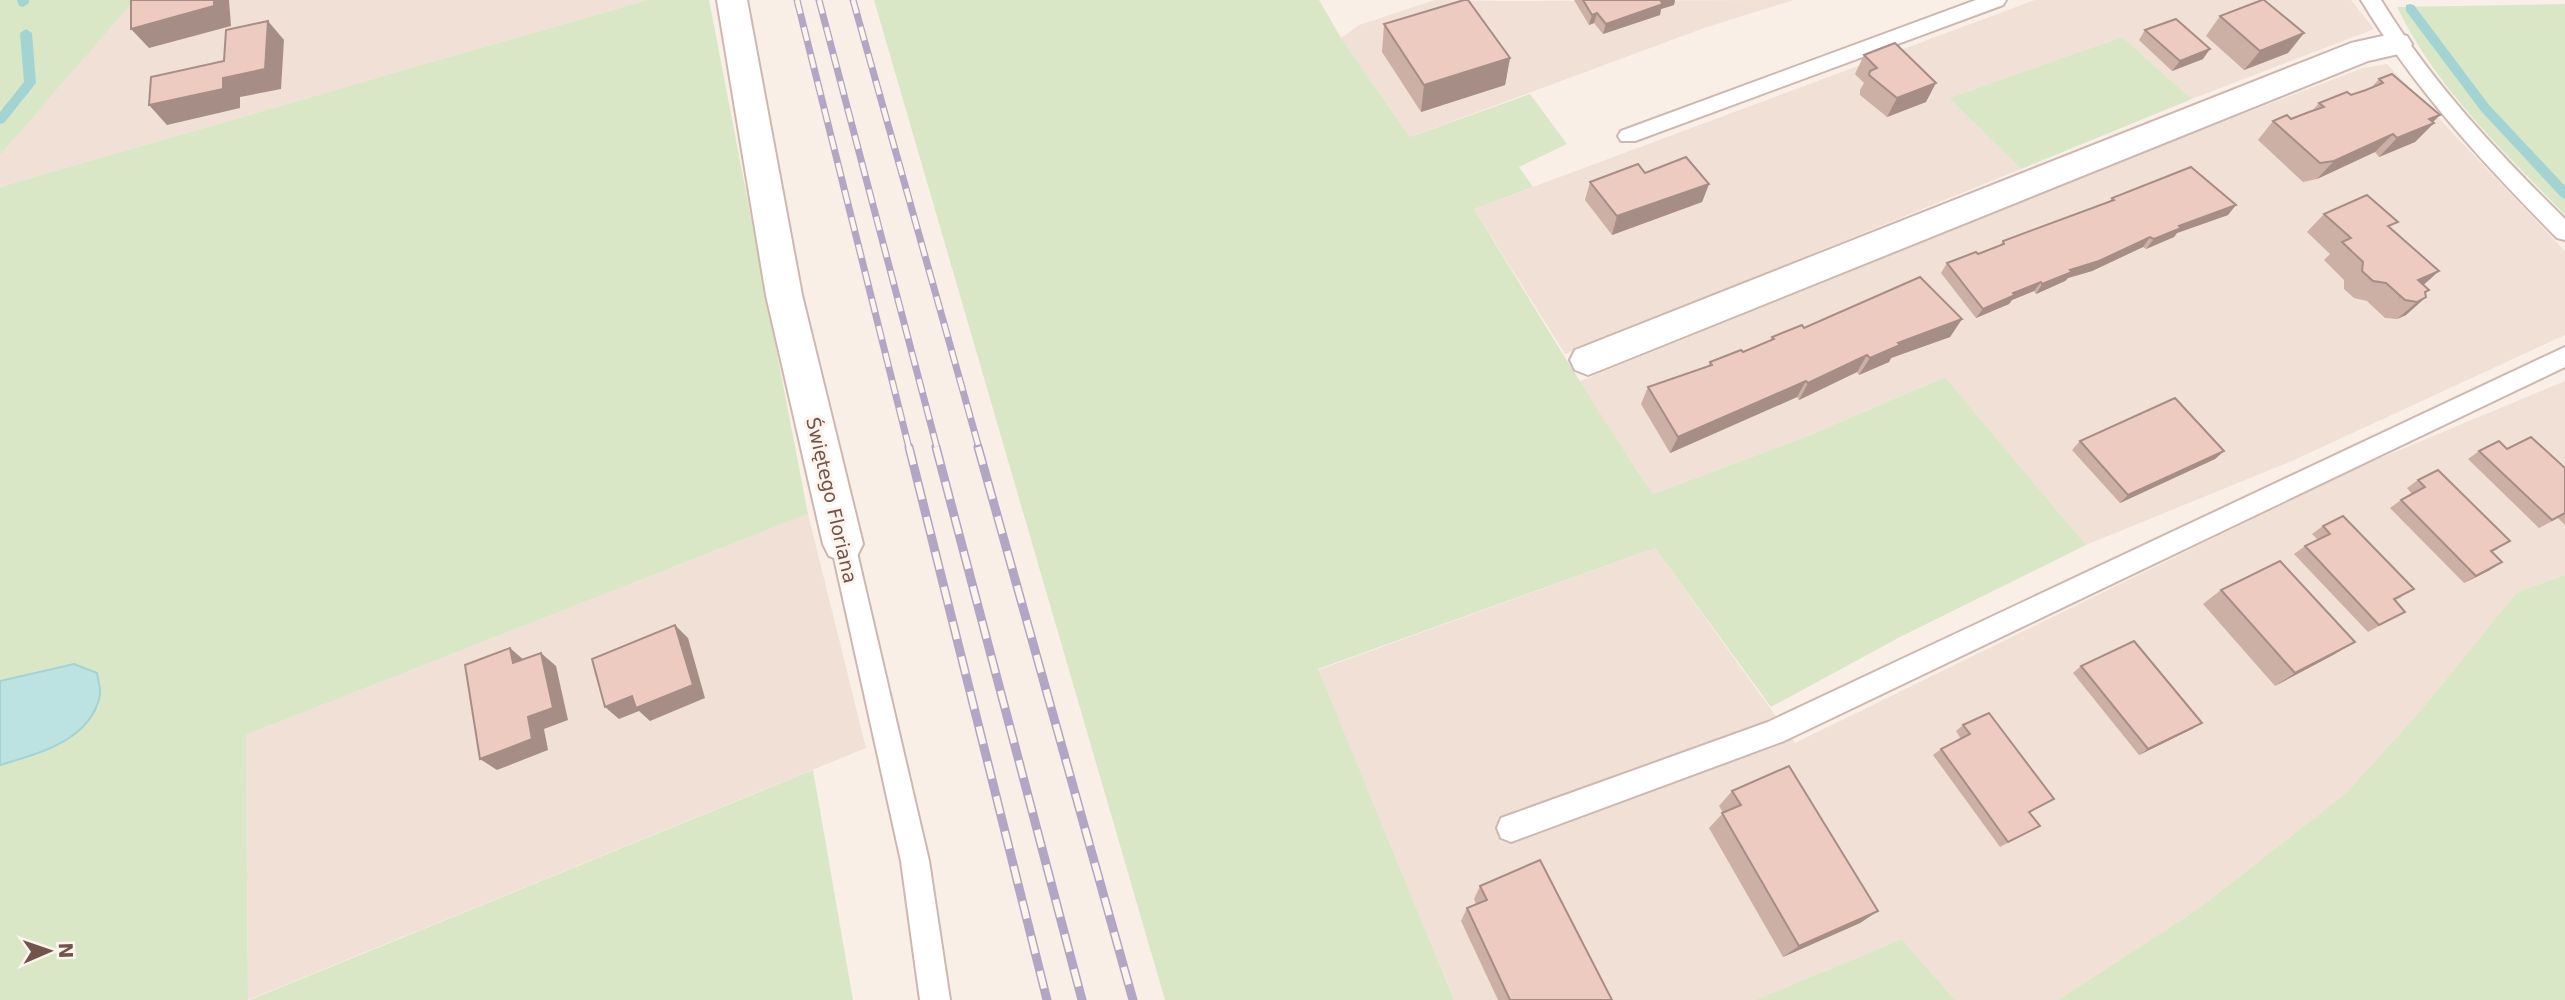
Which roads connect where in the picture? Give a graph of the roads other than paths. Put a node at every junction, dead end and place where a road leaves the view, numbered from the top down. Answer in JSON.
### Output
{"nodes":[{"id":1,"x":732,"y":0,"type":"edge"},
{"id":2,"x":1996,"y":0,"type":"edge"},
{"id":3,"x":2371,"y":0,"type":"edge"},
{"id":4,"x":2396,"y":44,"type":"junction"},
{"id":5,"x":1628,"y":136,"type":"dead end"},
{"id":6,"x":2565,"y":232,"type":"edge"},
{"id":7,"x":2565,"y":356,"type":"edge"},
{"id":8,"x":1588,"y":360,"type":"dead end"},
{"id":9,"x":843,"y":544,"type":"joint"},
{"id":10,"x":1511,"y":828,"type":"dead end"},
{"id":11,"x":935,"y":1000,"type":"edge"}],
"edges":[{"from":1,"to":9,"type":"street","name":"Świętego Floriana"},
{"from":2,"to":5,"type":"lane"},
{"from":3,"to":4,"type":"lane"},
{"from":4,"to":6,"type":"lane"},
{"from":4,"to":8,"type":"street"},
{"from":7,"to":10,"type":"lane"},
{"from":9,"to":11,"type":"lane","name":"Świętego Floriana"}]}
